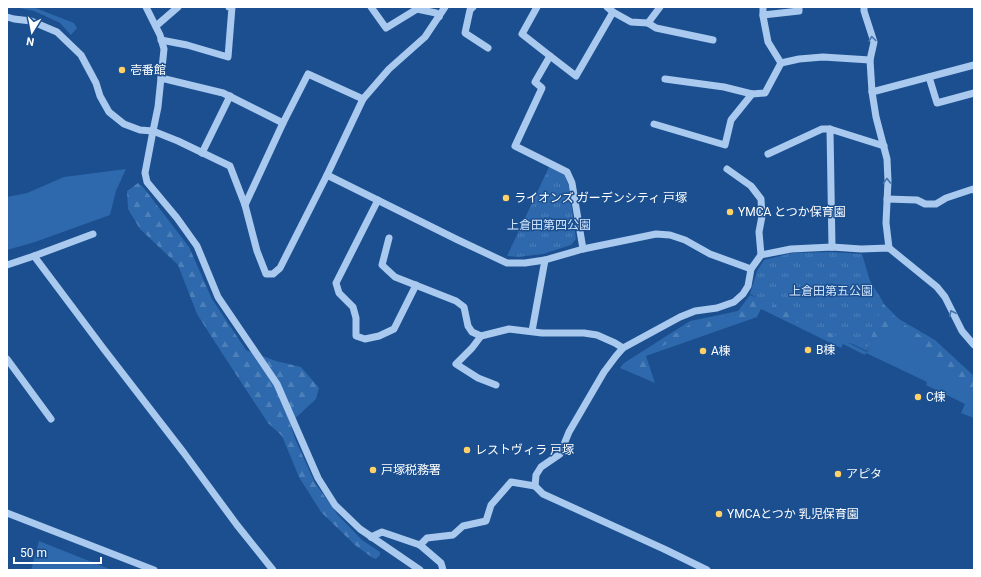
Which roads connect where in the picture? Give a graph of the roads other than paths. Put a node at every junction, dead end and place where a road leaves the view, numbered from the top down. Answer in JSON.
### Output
{"nodes":[{"id":1,"x":146,"y":7,"type":"edge"},
{"id":2,"x":178,"y":7,"type":"edge"},
{"id":3,"x":229,"y":7,"type":"edge"},
{"id":4,"x":371,"y":7,"type":"edge"},
{"id":5,"x":445,"y":7,"type":"edge"},
{"id":6,"x":473,"y":7,"type":"edge"},
{"id":7,"x":537,"y":7,"type":"edge"},
{"id":8,"x":606,"y":7,"type":"edge"},
{"id":9,"x":660,"y":7,"type":"edge"},
{"id":10,"x":799,"y":7,"type":"edge"},
{"id":11,"x":864,"y":7,"type":"edge"},
{"id":12,"x":417,"y":8,"type":"edge"},
{"id":13,"x":763,"y":11,"type":"edge"},
{"id":14,"x":614,"y":12,"type":"junction"},
{"id":15,"x":7,"y":17,"type":"edge"},
{"id":16,"x":439,"y":17,"type":"junction"},
{"id":17,"x":648,"y":23,"type":"junction"},
{"id":18,"x":156,"y":26,"type":"junction"},
{"id":19,"x":161,"y":40,"type":"junction"},
{"id":20,"x":713,"y":40,"type":"dead end"},
{"id":21,"x":488,"y":48,"type":"dead end"},
{"id":22,"x":550,"y":56,"type":"junction"},
{"id":23,"x":870,"y":60,"type":"junction"},
{"id":24,"x":781,"y":63,"type":"junction"},
{"id":25,"x":974,"y":65,"type":"edge"},
{"id":26,"x":929,"y":77,"type":"junction"},
{"id":27,"x":161,"y":78,"type":"junction"},
{"id":28,"x":665,"y":79,"type":"dead end"},
{"id":29,"x":872,"y":92,"type":"junction"},
{"id":30,"x":974,"y":93,"type":"edge"},
{"id":31,"x":752,"y":94,"type":"junction"},
{"id":32,"x":230,"y":96,"type":"junction"},
{"id":33,"x":363,"y":99,"type":"junction"},
{"id":34,"x":283,"y":123,"type":"junction"},
{"id":35,"x":654,"y":124,"type":"dead end"},
{"id":36,"x":830,"y":129,"type":"junction"},
{"id":37,"x":153,"y":131,"type":"junction"},
{"id":38,"x":884,"y":146,"type":"junction"},
{"id":39,"x":202,"y":153,"type":"junction"},
{"id":40,"x":768,"y":154,"type":"dead end"},
{"id":41,"x":727,"y":169,"type":"dead end"},
{"id":42,"x":327,"y":174,"type":"junction"},
{"id":43,"x":974,"y":190,"type":"edge"},
{"id":44,"x":887,"y":199,"type":"junction"},
{"id":45,"x":378,"y":200,"type":"junction"},
{"id":46,"x":245,"y":205,"type":"junction"},
{"id":47,"x":94,"y":234,"type":"dead end"},
{"id":48,"x":389,"y":238,"type":"dead end"},
{"id":49,"x":832,"y":247,"type":"junction"},
{"id":50,"x":889,"y":248,"type":"junction"},
{"id":51,"x":582,"y":249,"type":"junction"},
{"id":52,"x":761,"y":255,"type":"junction"},
{"id":53,"x":34,"y":256,"type":"junction"},
{"id":54,"x":545,"y":260,"type":"junction"},
{"id":55,"x":7,"y":265,"type":"edge"},
{"id":56,"x":751,"y":269,"type":"junction"},
{"id":57,"x":416,"y":285,"type":"junction"},
{"id":58,"x":532,"y":331,"type":"junction"},
{"id":59,"x":481,"y":336,"type":"junction"},
{"id":60,"x":974,"y":345,"type":"edge"},
{"id":61,"x":623,"y":348,"type":"junction"},
{"id":62,"x":7,"y":359,"type":"edge"},
{"id":63,"x":10,"y":366,"type":"edge"},
{"id":64,"x":496,"y":385,"type":"dead end"},
{"id":65,"x":51,"y":419,"type":"dead end"},
{"id":66,"x":535,"y":486,"type":"junction"},
{"id":67,"x":7,"y":513,"type":"edge"},
{"id":68,"x":371,"y":537,"type":"junction"},
{"id":69,"x":420,"y":545,"type":"junction"},
{"id":70,"x":154,"y":570,"type":"edge"},
{"id":71,"x":273,"y":570,"type":"edge"},
{"id":72,"x":420,"y":570,"type":"edge"},
{"id":73,"x":443,"y":570,"type":"edge"},
{"id":74,"x":707,"y":570,"type":"edge"}],
"edges":[{"from":1,"to":18,"type":"street"},
{"from":2,"to":18,"type":"street"},
{"from":3,"to":19,"type":"street"},
{"from":4,"to":12,"type":"street"},
{"from":5,"to":16,"type":"street"},
{"from":6,"to":21,"type":"street"},
{"from":7,"to":22,"type":"street"},
{"from":8,"to":14,"type":"street"},
{"from":9,"to":17,"type":"street"},
{"from":10,"to":13,"type":"street"},
{"from":23,"to":11,"type":"street","one_way":true},
{"from":12,"to":16,"type":"street"},
{"from":13,"to":24,"type":"street"},
{"from":14,"to":17,"type":"street"},
{"from":14,"to":22,"type":"street"},
{"from":15,"to":37,"type":"street"},
{"from":16,"to":33,"type":"street"},
{"from":17,"to":20,"type":"street"},
{"from":18,"to":19,"type":"street"},
{"from":19,"to":27,"type":"street"},
{"from":22,"to":51,"type":"street"},
{"from":23,"to":24,"type":"street"},
{"from":23,"to":29,"type":"street"},
{"from":24,"to":31,"type":"street"},
{"from":25,"to":26,"type":"street"},
{"from":26,"to":29,"type":"street"},
{"from":26,"to":30,"type":"street"},
{"from":27,"to":32,"type":"street"},
{"from":27,"to":37,"type":"street"},
{"from":28,"to":31,"type":"street"},
{"from":29,"to":38,"type":"street"},
{"from":31,"to":35,"type":"street"},
{"from":32,"to":34,"type":"street"},
{"from":32,"to":39,"type":"street"},
{"from":33,"to":34,"type":"street"},
{"from":33,"to":42,"type":"street"},
{"from":34,"to":46,"type":"street"},
{"from":36,"to":38,"type":"street"},
{"from":36,"to":40,"type":"street"},
{"from":36,"to":49,"type":"street"},
{"from":37,"to":39,"type":"street"},
{"from":37,"to":68,"type":"street"},
{"from":44,"to":38,"type":"street","one_way":true},
{"from":39,"to":46,"type":"street"},
{"from":41,"to":52,"type":"street"},
{"from":42,"to":45,"type":"street"},
{"from":42,"to":46,"type":"street"},
{"from":43,"to":44,"type":"street"},
{"from":44,"to":50,"type":"street"},
{"from":45,"to":54,"type":"street"},
{"from":45,"to":57,"type":"street"},
{"from":47,"to":53,"type":"street"},
{"from":48,"to":57,"type":"street"},
{"from":49,"to":50,"type":"street"},
{"from":49,"to":52,"type":"street"},
{"from":60,"to":50,"type":"street","one_way":true},
{"from":51,"to":54,"type":"street"},
{"from":51,"to":56,"type":"street"},
{"from":52,"to":56,"type":"street"},
{"from":53,"to":55,"type":"street"},
{"from":53,"to":71,"type":"street"},
{"from":54,"to":58,"type":"street"},
{"from":56,"to":61,"type":"street"},
{"from":57,"to":59,"type":"street"},
{"from":58,"to":59,"type":"street"},
{"from":58,"to":61,"type":"street"},
{"from":59,"to":64,"type":"street"},
{"from":61,"to":66,"type":"street"},
{"from":62,"to":63,"type":"street"},
{"from":63,"to":65,"type":"street"},
{"from":66,"to":69,"type":"street"},
{"from":66,"to":74,"type":"street"},
{"from":67,"to":70,"type":"street"},
{"from":68,"to":69,"type":"street"},
{"from":68,"to":72,"type":"street"},
{"from":69,"to":73,"type":"street"}]}
